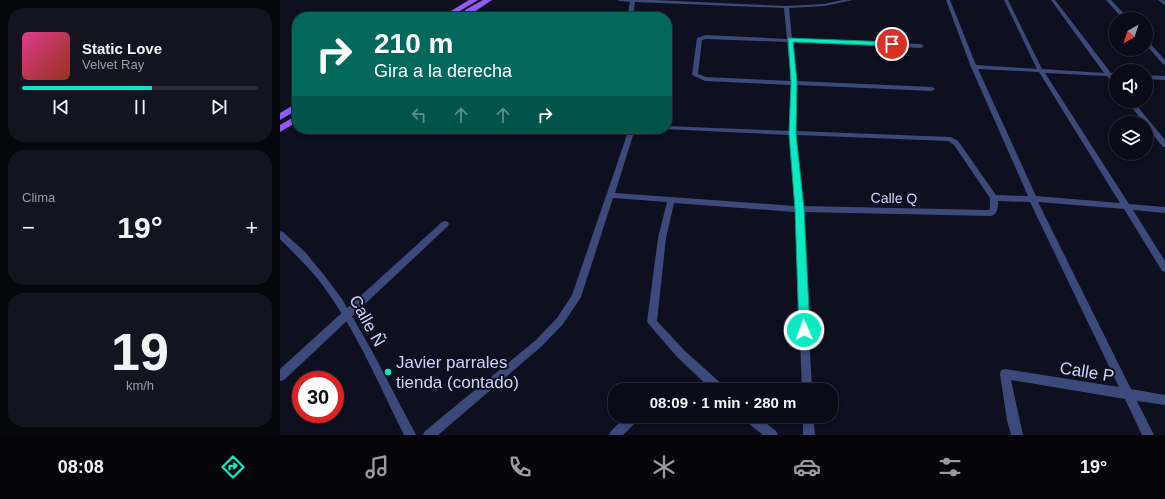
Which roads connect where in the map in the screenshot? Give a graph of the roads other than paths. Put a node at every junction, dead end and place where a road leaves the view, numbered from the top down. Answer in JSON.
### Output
{"nodes":[{"id":1,"x":474,"y":0,"type":"edge"},
{"id":2,"x":488,"y":0,"type":"edge"},
{"id":3,"x":620,"y":0,"type":"edge"},
{"id":4,"x":851,"y":0,"type":"edge"},
{"id":5,"x":948,"y":0,"type":"edge"},
{"id":6,"x":1006,"y":0,"type":"edge"},
{"id":7,"x":1053,"y":0,"type":"edge"},
{"id":8,"x":1108,"y":0,"type":"edge"},
{"id":9,"x":1160,"y":0,"type":"edge"},
{"id":10,"x":633,"y":1,"type":"edge"},
{"id":11,"x":1165,"y":4,"type":"edge"},
{"id":12,"x":786,"y":7,"type":"junction"},
{"id":13,"x":454,"y":12,"type":"edge"},
{"id":14,"x":468,"y":12,"type":"edge"},
{"id":15,"x":631,"y":12,"type":"edge"},
{"id":16,"x":1119,"y":12,"type":"edge"},
{"id":17,"x":790,"y":40,"type":"junction"},
{"id":18,"x":921,"y":46,"type":"dead end"},
{"id":19,"x":1153,"y":50,"type":"edge"},
{"id":20,"x":1165,"y":63,"type":"edge"},
{"id":21,"x":974,"y":67,"type":"junction"},
{"id":22,"x":1040,"y":70,"type":"junction"},
{"id":23,"x":1108,"y":74,"type":"joint"},
{"id":24,"x":1153,"y":77,"type":"edge"},
{"id":25,"x":1165,"y":78,"type":"edge"},
{"id":26,"x":794,"y":82,"type":"junction"},
{"id":27,"x":932,"y":88,"type":"dead end"},
{"id":28,"x":1135,"y":108,"type":"edge"},
{"id":29,"x":292,"y":109,"type":"edge"},
{"id":30,"x":280,"y":116,"type":"edge"},
{"id":31,"x":292,"y":121,"type":"edge"},
{"id":32,"x":672,"y":128,"type":"edge"},
{"id":33,"x":280,"y":129,"type":"edge"},
{"id":34,"x":630,"y":134,"type":"edge"},
{"id":35,"x":793,"y":134,"type":"junction"},
{"id":36,"x":1165,"y":146,"type":"edge"},
{"id":37,"x":610,"y":195,"type":"junction"},
{"id":38,"x":994,"y":198,"type":"junction"},
{"id":39,"x":1033,"y":199,"type":"junction"},
{"id":40,"x":671,"y":200,"type":"junction"},
{"id":41,"x":1125,"y":206,"type":"junction"},
{"id":42,"x":799,"y":209,"type":"junction"},
{"id":43,"x":1165,"y":210,"type":"edge"},
{"id":44,"x":445,"y":224,"type":"dead end"},
{"id":45,"x":280,"y":234,"type":"edge"},
{"id":46,"x":1165,"y":268,"type":"edge"},
{"id":47,"x":348,"y":315,"type":"junction"},
{"id":48,"x":280,"y":376,"type":"edge"},
{"id":49,"x":712,"y":383,"type":"edge"},
{"id":50,"x":807,"y":383,"type":"edge"},
{"id":51,"x":1129,"y":395,"type":"junction"},
{"id":52,"x":1165,"y":400,"type":"edge"},
{"id":53,"x":627,"y":423,"type":"edge"},
{"id":54,"x":757,"y":423,"type":"edge"},
{"id":55,"x":808,"y":423,"type":"edge"},
{"id":56,"x":410,"y":435,"type":"edge"},
{"id":57,"x":429,"y":435,"type":"edge"},
{"id":58,"x":615,"y":435,"type":"edge"},
{"id":59,"x":772,"y":435,"type":"edge"},
{"id":60,"x":809,"y":435,"type":"edge"},
{"id":61,"x":1017,"y":435,"type":"edge"},
{"id":62,"x":1148,"y":435,"type":"edge"}],
"edges":[{"from":1,"to":13,"type":"main road"},
{"from":2,"to":14,"type":"main road"},
{"from":3,"to":10,"type":"street"},
{"from":4,"to":12,"type":"street"},
{"from":5,"to":21,"type":"street"},
{"from":6,"to":22,"type":"street"},
{"from":7,"to":23,"type":"street"},
{"from":8,"to":16,"type":"street"},
{"from":9,"to":11,"type":"street"},
{"from":10,"to":12,"type":"street"},
{"from":10,"to":15,"type":"street"},
{"from":12,"to":17,"type":"street"},
{"from":17,"to":18,"type":"street"},
{"from":17,"to":26,"type":"street"},
{"from":17,"to":26,"type":"street"},
{"from":19,"to":20,"type":"street"},
{"from":21,"to":22,"type":"street"},
{"from":21,"to":39,"type":"street"},
{"from":22,"to":23,"type":"street"},
{"from":22,"to":41,"type":"street"},
{"from":24,"to":25,"type":"street"},
{"from":26,"to":27,"type":"street"},
{"from":26,"to":35,"type":"street"},
{"from":28,"to":36,"type":"street"},
{"from":29,"to":30,"type":"main road"},
{"from":31,"to":33,"type":"main road"},
{"from":32,"to":35,"type":"street"},
{"from":34,"to":37,"type":"street"},
{"from":35,"to":38,"type":"street"},
{"from":35,"to":42,"type":"street"},
{"from":37,"to":40,"type":"street","name":"Calle Q"},
{"from":37,"to":57,"type":"street"},
{"from":38,"to":39,"type":"street"},
{"from":38,"to":42,"type":"street","name":"Calle Q"},
{"from":39,"to":41,"type":"street"},
{"from":39,"to":51,"type":"street"},
{"from":40,"to":42,"type":"street","name":"Calle Q"},
{"from":40,"to":49,"type":"street"},
{"from":41,"to":43,"type":"street"},
{"from":41,"to":46,"type":"street"},
{"from":42,"to":50,"type":"street"},
{"from":44,"to":47,"type":"street"},
{"from":45,"to":47,"type":"street","name":"Calle Ñ"},
{"from":47,"to":48,"type":"street"},
{"from":47,"to":56,"type":"street","name":"Calle Ñ"},
{"from":51,"to":52,"type":"street","name":"Calle P"},
{"from":51,"to":61,"type":"street","name":"Calle P"},
{"from":51,"to":62,"type":"street"},
{"from":53,"to":58,"type":"street"},
{"from":54,"to":59,"type":"street"},
{"from":55,"to":60,"type":"street"}]}
